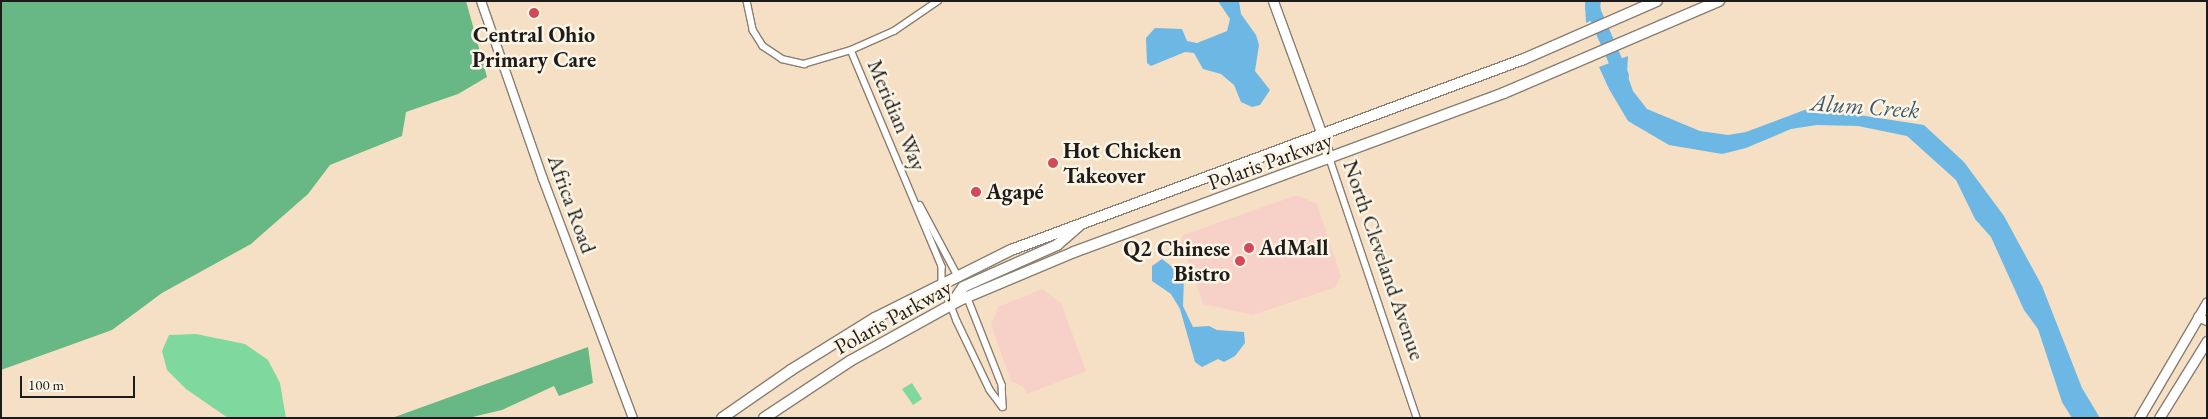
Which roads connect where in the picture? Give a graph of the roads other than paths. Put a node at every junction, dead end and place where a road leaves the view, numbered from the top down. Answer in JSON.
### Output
{"nodes":[{"id":1,"x":481,"y":1,"type":"edge"},
{"id":2,"x":747,"y":1,"type":"edge"},
{"id":3,"x":938,"y":1,"type":"edge"},
{"id":4,"x":1273,"y":1,"type":"edge"},
{"id":5,"x":1657,"y":1,"type":"edge"},
{"id":6,"x":1719,"y":1,"type":"edge"},
{"id":7,"x":851,"y":50,"type":"junction"},
{"id":8,"x":1322,"y":135,"type":"junction"},
{"id":9,"x":1330,"y":158,"type":"junction"},
{"id":10,"x":911,"y":194,"type":"junction"},
{"id":11,"x":1082,"y":222,"type":"junction"},
{"id":12,"x":958,"y":274,"type":"junction"},
{"id":13,"x":942,"y":282,"type":"junction"},
{"id":14,"x":963,"y":287,"type":"junction"},
{"id":15,"x":968,"y":297,"type":"junction"},
{"id":16,"x":2207,"y":302,"type":"edge"},
{"id":17,"x":952,"y":304,"type":"junction"},
{"id":18,"x":2203,"y":319,"type":"edge"},
{"id":19,"x":2207,"y":341,"type":"edge"},
{"id":20,"x":633,"y":418,"type":"edge"},
{"id":21,"x":722,"y":418,"type":"edge"},
{"id":22,"x":764,"y":418,"type":"edge"},
{"id":23,"x":1417,"y":418,"type":"edge"},
{"id":24,"x":2139,"y":418,"type":"edge"},
{"id":25,"x":2159,"y":418,"type":"edge"}],
"edges":[{"from":1,"to":20,"type":"street","name":"Africa Road"},
{"from":2,"to":7,"type":"street"},
{"from":3,"to":7,"type":"street"},
{"from":4,"to":8,"type":"main road","name":"North Cleveland Avenue"},
{"from":5,"to":8,"type":"main road","name":"Polaris Parkway"},
{"from":6,"to":9,"type":"main road","name":"Polaris Parkway"},
{"from":7,"to":10,"type":"street","name":"Meridian Way"},
{"from":8,"to":9,"type":"main road","name":"North Cleveland Avenue"},
{"from":8,"to":11,"type":"main road","name":"Polaris Parkway"},
{"from":9,"to":15,"type":"main road","name":"Polaris Parkway"},
{"from":9,"to":23,"type":"street","name":"North Cleveland Avenue"},
{"from":10,"to":12,"type":"street","name":"Meridian Way"},
{"from":10,"to":13,"type":"street","name":"Meridian Way"},
{"from":11,"to":12,"type":"main road","name":"Polaris Parkway"},
{"from":11,"to":14,"type":"main road"},
{"from":12,"to":13,"type":"main road","name":"Polaris Parkway"},
{"from":12,"to":14,"type":"street","name":"Meridian Way"},
{"from":13,"to":17,"type":"street","name":"Meridian Way"},
{"from":13,"to":21,"type":"main road","name":"Polaris Parkway"},
{"from":14,"to":15,"type":"street","name":"Meridian Way"},
{"from":14,"to":17,"type":"main road"},
{"from":15,"to":17,"type":"main road","name":"Polaris Parkway"},
{"from":15,"to":17,"type":"street","name":"Meridian Way"},
{"from":16,"to":18,"type":"main road"},
{"from":17,"to":22,"type":"main road","name":"Polaris Parkway"},
{"from":18,"to":24,"type":"main road"},
{"from":19,"to":25,"type":"main road"}]}
